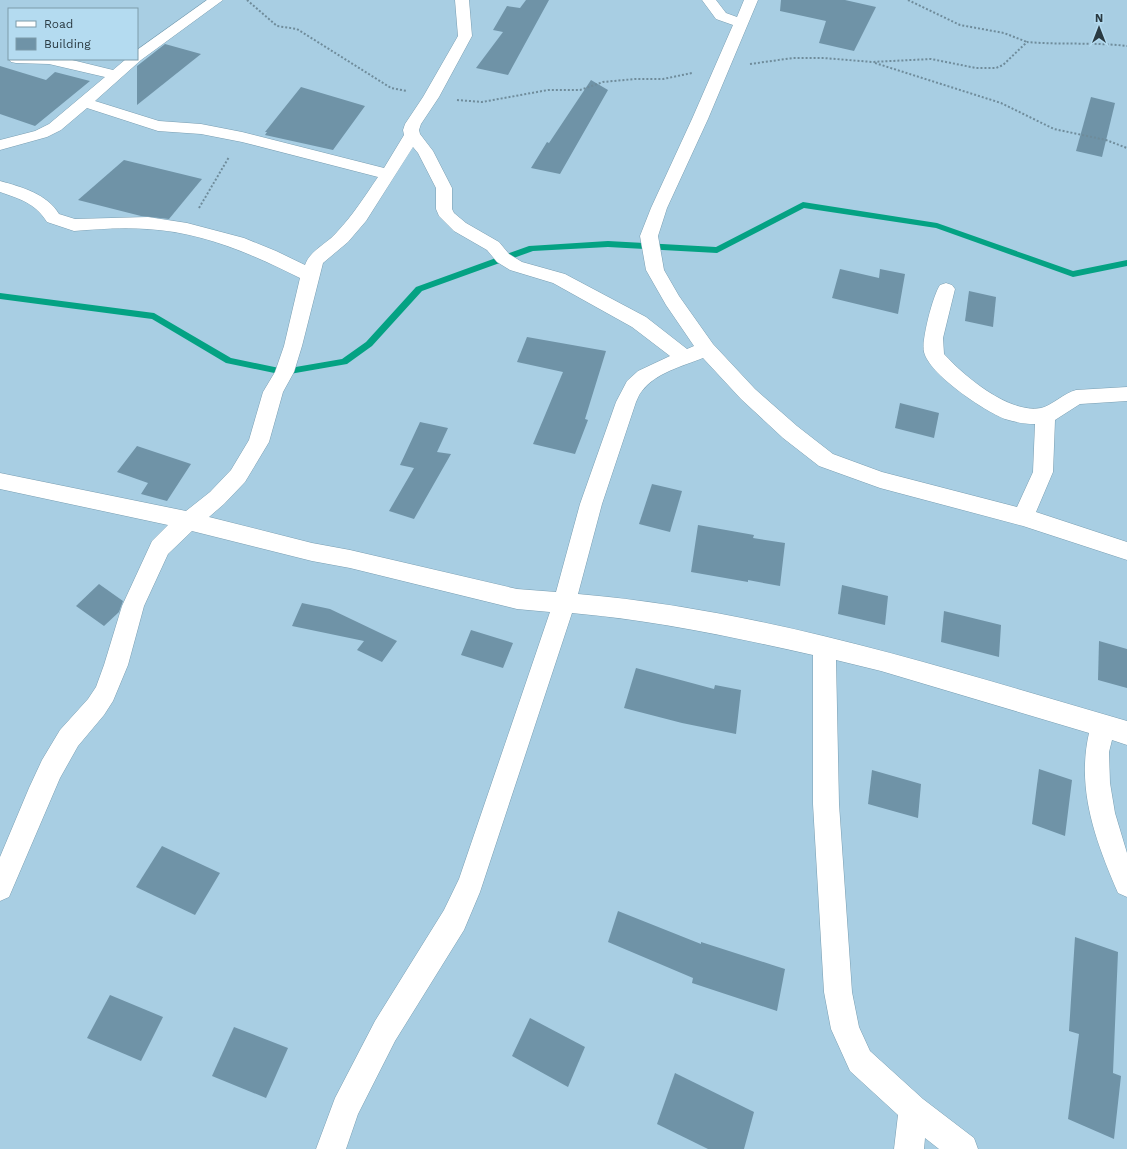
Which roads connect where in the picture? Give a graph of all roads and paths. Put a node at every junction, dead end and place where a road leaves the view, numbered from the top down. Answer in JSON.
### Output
{"nodes":[{"id":1,"x":216,"y":0,"type":"edge"},
{"id":2,"x":247,"y":0,"type":"edge"},
{"id":3,"x":462,"y":0,"type":"edge"},
{"id":4,"x":709,"y":0,"type":"edge"},
{"id":5,"x":751,"y":0,"type":"edge"},
{"id":6,"x":908,"y":0,"type":"edge"},
{"id":7,"x":741,"y":23,"type":"junction"},
{"id":8,"x":1027,"y":42,"type":"junction"},
{"id":9,"x":1127,"y":46,"type":"edge"},
{"id":10,"x":138,"y":56,"type":"edge"},
{"id":11,"x":49,"y":60,"type":"edge"},
{"id":12,"x":134,"y":60,"type":"edge"},
{"id":13,"x":872,"y":62,"type":"junction"},
{"id":14,"x":721,"y":69,"type":"junction"},
{"id":15,"x":115,"y":75,"type":"junction"},
{"id":16,"x":432,"y":97,"type":"junction"},
{"id":17,"x":83,"y":102,"type":"junction"},
{"id":18,"x":412,"y":135,"type":"junction"},
{"id":19,"x":242,"y":137,"type":"junction"},
{"id":20,"x":0,"y":145,"type":"edge"},
{"id":21,"x":1127,"y":148,"type":"edge"},
{"id":22,"x":389,"y":174,"type":"junction"},
{"id":23,"x":0,"y":186,"type":"edge"},
{"id":24,"x":187,"y":229,"type":"junction"},
{"id":25,"x":310,"y":275,"type":"junction"},
{"id":26,"x":946,"y":289,"type":"dead end"},
{"id":27,"x":706,"y":349,"type":"junction"},
{"id":28,"x":684,"y":357,"type":"junction"},
{"id":29,"x":1127,"y":394,"type":"edge"},
{"id":30,"x":1045,"y":416,"type":"junction"},
{"id":31,"x":0,"y":481,"type":"edge"},
{"id":32,"x":1023,"y":517,"type":"junction"},
{"id":33,"x":189,"y":522,"type":"junction"},
{"id":34,"x":1127,"y":551,"type":"edge"},
{"id":35,"x":564,"y":603,"type":"junction"},
{"id":36,"x":824,"y":647,"type":"junction"},
{"id":37,"x":1103,"y":726,"type":"junction"},
{"id":38,"x":1127,"y":733,"type":"edge"},
{"id":39,"x":1127,"y":884,"type":"edge"},
{"id":40,"x":0,"y":888,"type":"edge"},
{"id":41,"x":913,"y":1109,"type":"junction"},
{"id":42,"x":331,"y":1149,"type":"edge"},
{"id":43,"x":909,"y":1149,"type":"edge"},
{"id":44,"x":963,"y":1149,"type":"edge"}],
"edges":[{"from":1,"to":10,"type":"street"},
{"from":2,"to":16,"type":"path"},
{"from":3,"to":16,"type":"street"},
{"from":4,"to":7,"type":"street"},
{"from":5,"to":7,"type":"street"},
{"from":6,"to":8,"type":"path"},
{"from":7,"to":14,"type":"street"},
{"from":8,"to":9,"type":"path"},
{"from":8,"to":13,"type":"path"},
{"from":11,"to":15,"type":"street"},
{"from":12,"to":15,"type":"street"},
{"from":13,"to":14,"type":"path"},
{"from":13,"to":21,"type":"path"},
{"from":14,"to":16,"type":"path"},
{"from":14,"to":27,"type":"street"},
{"from":15,"to":17,"type":"street"},
{"from":16,"to":18,"type":"street"},
{"from":17,"to":19,"type":"street"},
{"from":17,"to":20,"type":"street"},
{"from":18,"to":22,"type":"street"},
{"from":18,"to":28,"type":"street"},
{"from":19,"to":22,"type":"street"},
{"from":19,"to":24,"type":"path"},
{"from":22,"to":25,"type":"street"},
{"from":23,"to":24,"type":"street"},
{"from":24,"to":25,"type":"street"},
{"from":25,"to":33,"type":"street"},
{"from":26,"to":30,"type":"street"},
{"from":27,"to":28,"type":"street"},
{"from":27,"to":32,"type":"street"},
{"from":28,"to":35,"type":"street"},
{"from":29,"to":30,"type":"street"},
{"from":30,"to":32,"type":"street"},
{"from":31,"to":33,"type":"street"},
{"from":32,"to":34,"type":"street"},
{"from":33,"to":35,"type":"street"},
{"from":33,"to":40,"type":"street"},
{"from":35,"to":36,"type":"street"},
{"from":35,"to":42,"type":"street"},
{"from":36,"to":37,"type":"street"},
{"from":36,"to":41,"type":"street"},
{"from":37,"to":38,"type":"street"},
{"from":37,"to":39,"type":"street"},
{"from":41,"to":43,"type":"street"},
{"from":41,"to":44,"type":"street"}]}
